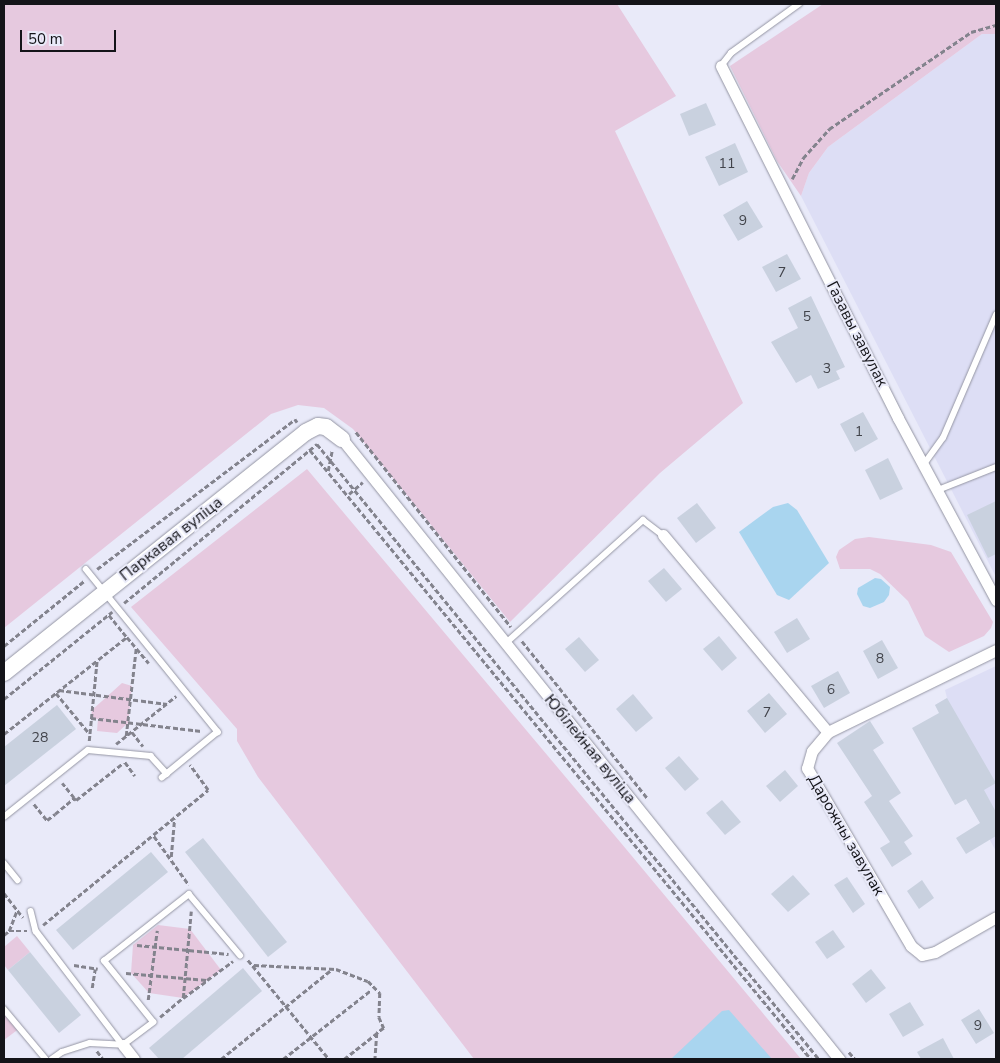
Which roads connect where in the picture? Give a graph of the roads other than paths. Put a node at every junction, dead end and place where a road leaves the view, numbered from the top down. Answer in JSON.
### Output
{"nodes":[{"id":1,"x":799,"y":4,"type":"edge"},
{"id":2,"x":721,"y":66,"type":"joint"},
{"id":3,"x":996,"y":315,"type":"edge"},
{"id":4,"x":342,"y":438,"type":"joint"},
{"id":5,"x":924,"y":464,"type":"junction"},
{"id":6,"x":996,"y":466,"type":"edge"},
{"id":7,"x":938,"y":490,"type":"junction"},
{"id":8,"x":663,"y":535,"type":"joint"},
{"id":9,"x":86,"y":569,"type":"dead end"},
{"id":10,"x":105,"y":591,"type":"junction"},
{"id":11,"x":996,"y":600,"type":"edge"},
{"id":12,"x":506,"y":643,"type":"junction"},
{"id":13,"x":996,"y":650,"type":"edge"},
{"id":14,"x":4,"y":673,"type":"edge"},
{"id":15,"x":828,"y":732,"type":"junction"},
{"id":16,"x":4,"y":817,"type":"edge"},
{"id":17,"x":4,"y":863,"type":"edge"},
{"id":18,"x":18,"y":880,"type":"dead end"},
{"id":19,"x":31,"y":911,"type":"dead end"},
{"id":20,"x":996,"y":917,"type":"edge"},
{"id":21,"x":240,"y":955,"type":"road end"},
{"id":22,"x":4,"y":1009,"type":"edge"},
{"id":23,"x":123,"y":1046,"type":"junction"},
{"id":24,"x":46,"y":1059,"type":"edge"},
{"id":25,"x":52,"y":1059,"type":"edge"},
{"id":26,"x":134,"y":1059,"type":"edge"},
{"id":27,"x":839,"y":1059,"type":"edge"}],
"edges":[{"from":1,"to":2,"type":"lane"},
{"from":2,"to":5,"type":"street","name":"Газавы завулак"},
{"from":3,"to":5,"type":"lane"},
{"from":4,"to":10,"type":"street","name":"Паркавая вуліца"},
{"from":4,"to":12,"type":"street","name":"Юбілейная вуліца"},
{"from":5,"to":7,"type":"street","name":"Газавы завулак"},
{"from":6,"to":7,"type":"lane"},
{"from":7,"to":11,"type":"street","name":"Газавы завулак"},
{"from":8,"to":12,"type":"lane"},
{"from":8,"to":15,"type":"street"},
{"from":9,"to":10,"type":"lane"},
{"from":10,"to":14,"type":"street","name":"Паркавая вуліца"},
{"from":10,"to":16,"type":"lane"},
{"from":12,"to":27,"type":"street","name":"Юбілейная вуліца"},
{"from":13,"to":15,"type":"street"},
{"from":15,"to":20,"type":"street","name":"Дарожны завулак"},
{"from":17,"to":18,"type":"lane"},
{"from":19,"to":23,"type":"lane"},
{"from":21,"to":23,"type":"lane"},
{"from":22,"to":24,"type":"lane"},
{"from":23,"to":25,"type":"lane"},
{"from":23,"to":26,"type":"street"}]}
